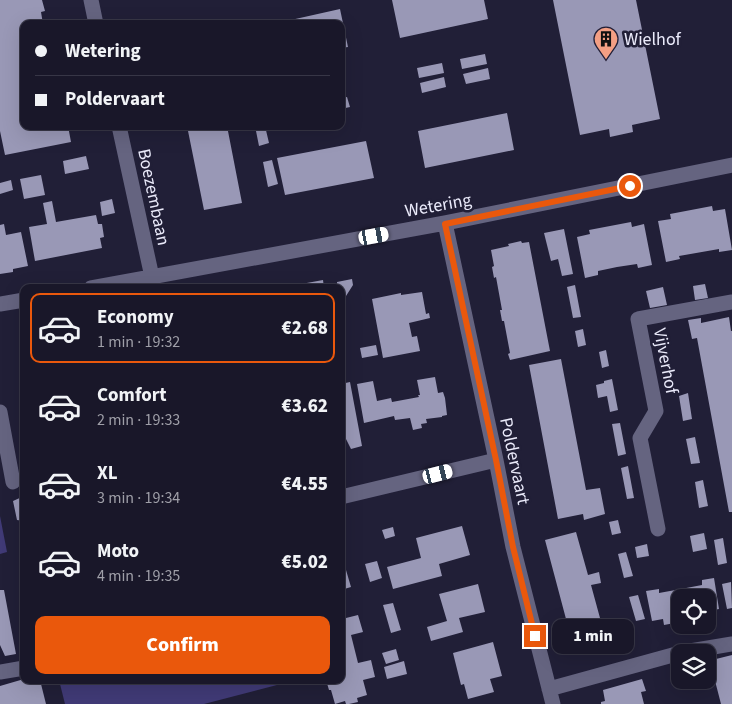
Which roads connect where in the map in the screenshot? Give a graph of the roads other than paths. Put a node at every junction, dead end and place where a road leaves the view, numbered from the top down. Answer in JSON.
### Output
{"nodes":[{"id":1,"x":91,"y":0,"type":"edge"},
{"id":2,"x":95,"y":20,"type":"edge"},
{"id":3,"x":120,"y":130,"type":"edge"},
{"id":4,"x":732,"y":165,"type":"edge"},
{"id":5,"x":445,"y":224,"type":"junction"},
{"id":6,"x":152,"y":276,"type":"junction"},
{"id":7,"x":111,"y":284,"type":"edge"},
{"id":8,"x":20,"y":301,"type":"edge"},
{"id":9,"x":732,"y":302,"type":"edge"},
{"id":10,"x":0,"y":304,"type":"edge"},
{"id":11,"x":0,"y":412,"type":"edge"},
{"id":12,"x":496,"y":460,"type":"junction"},
{"id":13,"x":13,"y":482,"type":"dead end"},
{"id":14,"x":345,"y":496,"type":"edge"},
{"id":15,"x":658,"y":529,"type":"dead end"},
{"id":16,"x":732,"y":644,"type":"edge"},
{"id":17,"x":716,"y":647,"type":"edge"},
{"id":18,"x":671,"y":655,"type":"edge"},
{"id":19,"x":20,"y":669,"type":"edge"},
{"id":20,"x":0,"y":672,"type":"edge"},
{"id":21,"x":549,"y":689,"type":"junction"},
{"id":22,"x":553,"y":704,"type":"edge"}],
"edges":[{"from":1,"to":2,"type":"street"},
{"from":3,"to":6,"type":"street","name":"Boezembaan"},
{"from":4,"to":5,"type":"street","name":"Wetering"},
{"from":5,"to":6,"type":"street","name":"Wetering"},
{"from":5,"to":12,"type":"street","name":"Poldervaart"},
{"from":6,"to":7,"type":"street","name":"Wetering"},
{"from":8,"to":10,"type":"street"},
{"from":9,"to":15,"type":"street","name":"Vijverhof"},
{"from":11,"to":13,"type":"street"},
{"from":12,"to":14,"type":"street"},
{"from":12,"to":21,"type":"street","name":"Poldervaart"},
{"from":16,"to":17,"type":"street"},
{"from":18,"to":21,"type":"street"},
{"from":19,"to":20,"type":"street"},
{"from":21,"to":22,"type":"street","name":"Poldervaart"}]}
